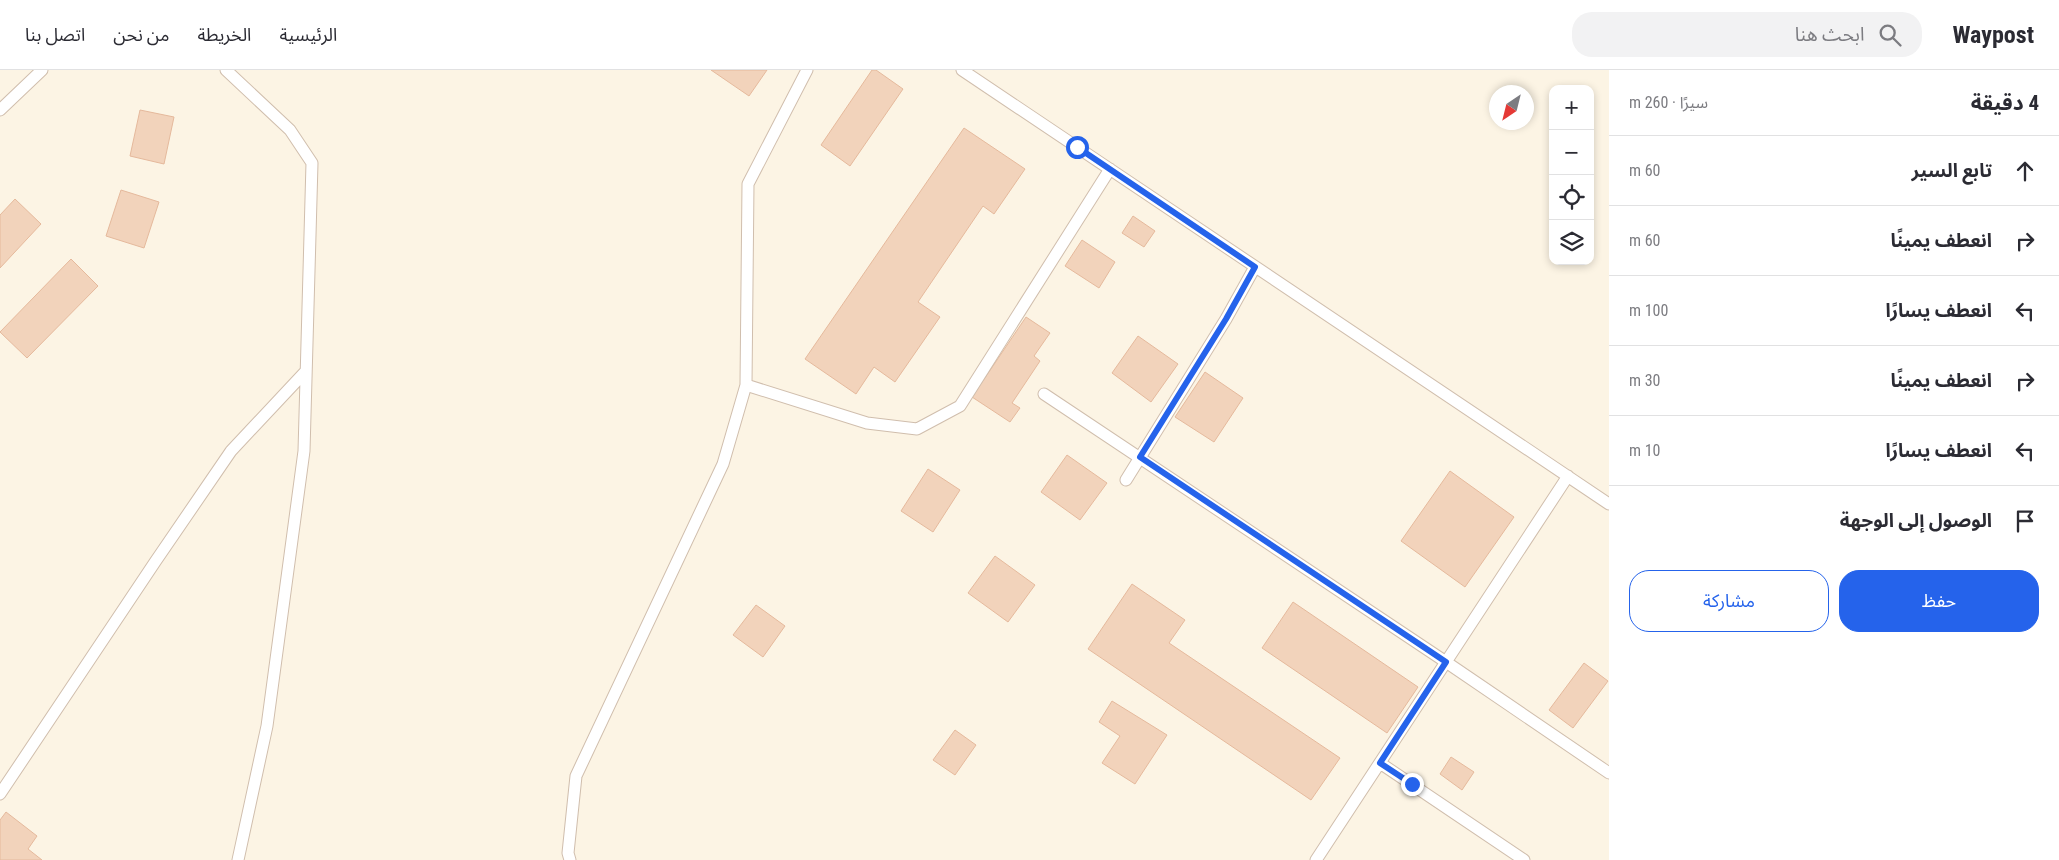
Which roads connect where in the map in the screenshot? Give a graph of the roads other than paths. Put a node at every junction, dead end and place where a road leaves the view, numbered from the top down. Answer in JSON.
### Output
{"nodes":[{"id":1,"x":42,"y":70,"type":"edge"},
{"id":2,"x":226,"y":70,"type":"edge"},
{"id":3,"x":807,"y":70,"type":"edge"},
{"id":4,"x":962,"y":70,"type":"edge"},
{"id":5,"x":0,"y":110,"type":"edge"},
{"id":6,"x":1110,"y":169,"type":"junction"},
{"id":7,"x":1255,"y":267,"type":"junction"},
{"id":8,"x":306,"y":371,"type":"junction"},
{"id":9,"x":746,"y":385,"type":"junction"},
{"id":10,"x":1044,"y":394,"type":"dead end"},
{"id":11,"x":1140,"y":457,"type":"junction"},
{"id":12,"x":1568,"y":476,"type":"junction"},
{"id":13,"x":1126,"y":480,"type":"dead end"},
{"id":14,"x":1609,"y":504,"type":"edge"},
{"id":15,"x":1446,"y":662,"type":"junction"},
{"id":16,"x":1380,"y":763,"type":"junction"},
{"id":17,"x":1609,"y":773,"type":"edge"},
{"id":18,"x":0,"y":794,"type":"edge"},
{"id":19,"x":238,"y":860,"type":"edge"},
{"id":20,"x":570,"y":860,"type":"edge"},
{"id":21,"x":1316,"y":860,"type":"edge"},
{"id":22,"x":1524,"y":860,"type":"edge"}],
"edges":[{"from":1,"to":5,"type":"lane"},
{"from":2,"to":8,"type":"lane"},
{"from":3,"to":9,"type":"lane"},
{"from":4,"to":6,"type":"lane"},
{"from":6,"to":7,"type":"lane"},
{"from":6,"to":9,"type":"lane"},
{"from":7,"to":11,"type":"lane"},
{"from":7,"to":12,"type":"lane"},
{"from":8,"to":18,"type":"lane"},
{"from":8,"to":19,"type":"lane"},
{"from":9,"to":20,"type":"lane"},
{"from":10,"to":11,"type":"lane"},
{"from":11,"to":13,"type":"lane"},
{"from":11,"to":15,"type":"lane"},
{"from":12,"to":14,"type":"lane"},
{"from":12,"to":15,"type":"lane"},
{"from":15,"to":16,"type":"lane"},
{"from":15,"to":17,"type":"lane"},
{"from":16,"to":21,"type":"lane"},
{"from":16,"to":22,"type":"lane"}]}
